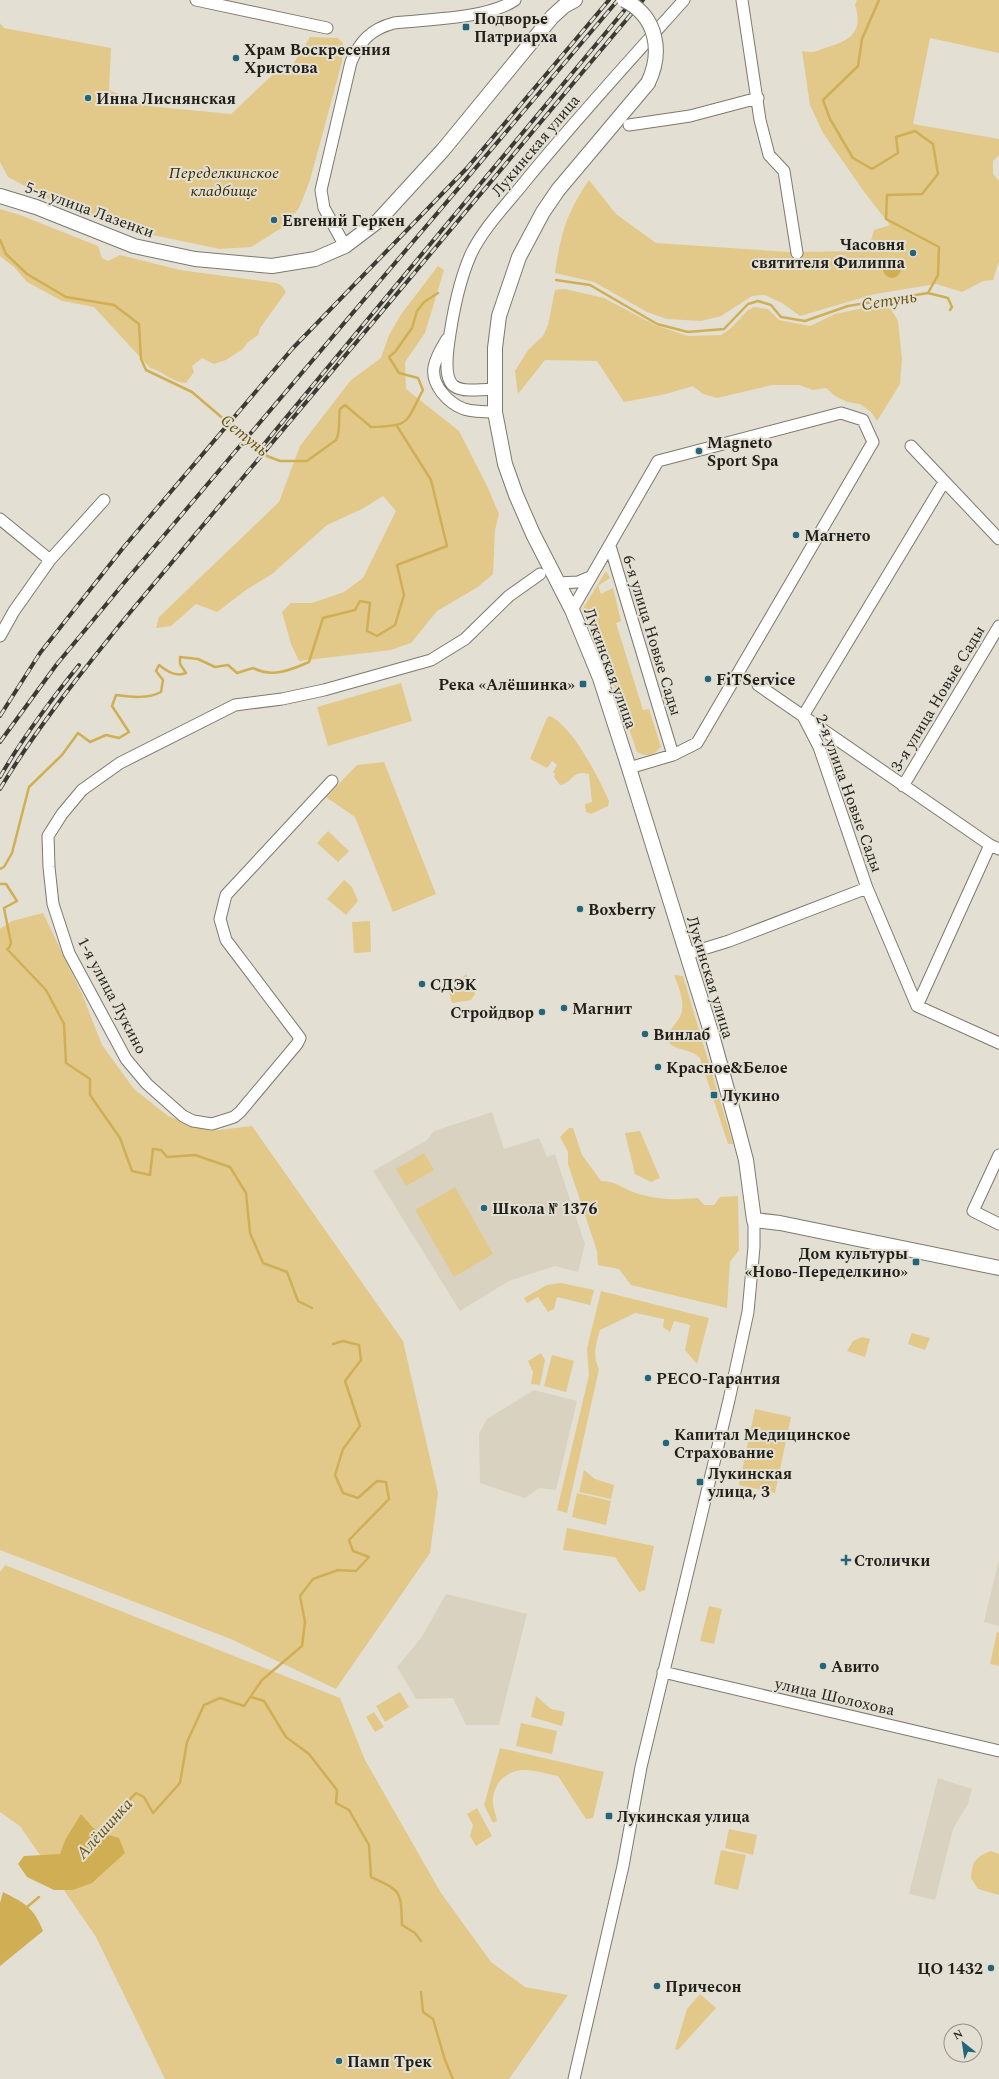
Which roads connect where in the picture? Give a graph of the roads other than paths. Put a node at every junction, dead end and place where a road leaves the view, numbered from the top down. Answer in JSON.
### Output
{"nodes":[{"id":1,"x":196,"y":0,"type":"edge"},
{"id":2,"x":515,"y":0,"type":"edge"},
{"id":3,"x":624,"y":0,"type":"edge"},
{"id":4,"x":684,"y":0,"type":"edge"},
{"id":5,"x":742,"y":0,"type":"edge"},
{"id":6,"x":569,"y":3,"type":"edge"},
{"id":7,"x":327,"y":28,"type":"dead end"},
{"id":8,"x":758,"y":98,"type":"junction"},
{"id":9,"x":629,"y":125,"type":"dead end"},
{"id":10,"x":0,"y":196,"type":"edge"},
{"id":11,"x":345,"y":246,"type":"junction"},
{"id":12,"x":797,"y":253,"type":"dead end"},
{"id":13,"x":450,"y":333,"type":"junction"},
{"id":14,"x":494,"y":389,"type":"junction"},
{"id":15,"x":495,"y":412,"type":"junction"},
{"id":16,"x":911,"y":446,"type":"dead end"},
{"id":17,"x":944,"y":482,"type":"junction"},
{"id":18,"x":104,"y":500,"type":"dead end"},
{"id":19,"x":0,"y":519,"type":"edge"},
{"id":20,"x":999,"y":539,"type":"edge"},
{"id":21,"x":610,"y":546,"type":"junction"},
{"id":22,"x":50,"y":560,"type":"junction"},
{"id":23,"x":540,"y":574,"type":"dead end"},
{"id":24,"x":590,"y":577,"type":"junction"},
{"id":25,"x":558,"y":583,"type":"junction"},
{"id":26,"x":572,"y":610,"type":"junction"},
{"id":27,"x":999,"y":626,"type":"edge"},
{"id":28,"x":0,"y":636,"type":"edge"},
{"id":29,"x":758,"y":686,"type":"dead end"},
{"id":30,"x":802,"y":716,"type":"junction"},
{"id":31,"x":673,"y":755,"type":"junction"},
{"id":32,"x":629,"y":768,"type":"junction"},
{"id":33,"x":332,"y":781,"type":"dead end"},
{"id":34,"x":904,"y":786,"type":"junction"},
{"id":35,"x":994,"y":847,"type":"edge"},
{"id":36,"x":867,"y":888,"type":"junction"},
{"id":37,"x":687,"y":954,"type":"junction"},
{"id":38,"x":917,"y":1006,"type":"junction"},
{"id":39,"x":999,"y":1043,"type":"edge"},
{"id":40,"x":999,"y":1155,"type":"edge"},
{"id":41,"x":754,"y":1220,"type":"junction"},
{"id":42,"x":999,"y":1224,"type":"edge"},
{"id":43,"x":999,"y":1268,"type":"edge"},
{"id":44,"x":664,"y":1672,"type":"junction"},
{"id":45,"x":999,"y":1751,"type":"edge"},
{"id":46,"x":574,"y":2079,"type":"edge"}],
"edges":[{"from":1,"to":7,"type":"street"},
{"from":2,"to":11,"type":"street"},
{"from":3,"to":14,"type":"main road","name":"Лукинская улица","bridge":true},
{"from":4,"to":13,"type":"street","name":"Лукинская улица"},
{"from":5,"to":8,"type":"street"},
{"from":6,"to":11,"type":"main road","name":"5-я улица Лазенки"},
{"from":8,"to":9,"type":"street"},
{"from":8,"to":12,"type":"street"},
{"from":10,"to":11,"type":"main road","name":"5-я улица Лазенки"},
{"from":13,"to":14,"type":"street","name":"Лукинская улица"},
{"from":13,"to":15,"type":"street","name":"Лукинская улица"},
{"from":14,"to":15,"type":"main road","name":"Лукинская улица"},
{"from":15,"to":25,"type":"main road","name":"Лукинская улица"},
{"from":16,"to":17,"type":"street"},
{"from":17,"to":20,"type":"street"},
{"from":17,"to":30,"type":"street","name":"2-я улица Новые Сады"},
{"from":18,"to":22,"type":"street"},
{"from":19,"to":22,"type":"street"},
{"from":21,"to":24,"type":"street"},
{"from":21,"to":31,"type":"street","name":"6-я улица Новые Сады"},
{"from":21,"to":31,"type":"street","name":"6-я улица Новые Сады"},
{"from":22,"to":28,"type":"street"},
{"from":23,"to":33,"type":"street","name":"1-я улица Лукино"},
{"from":24,"to":25,"type":"street"},
{"from":24,"to":26,"type":"street"},
{"from":25,"to":26,"type":"main road","name":"Лукинская улица"},
{"from":26,"to":32,"type":"main road","name":"Лукинская улица"},
{"from":27,"to":34,"type":"street","name":"3-я улица Новые Сады"},
{"from":29,"to":30,"type":"street"},
{"from":30,"to":34,"type":"street"},
{"from":30,"to":36,"type":"street","name":"2-я улица Новые Сады"},
{"from":31,"to":32,"type":"street"},
{"from":32,"to":37,"type":"main road","name":"Лукинская улица"},
{"from":34,"to":35,"type":"street"},
{"from":35,"to":38,"type":"street"},
{"from":36,"to":37,"type":"street"},
{"from":36,"to":38,"type":"street","name":"2-я улица Новые Сады"},
{"from":37,"to":41,"type":"main road","name":"Лукинская улица"},
{"from":38,"to":39,"type":"street"},
{"from":40,"to":42,"type":"street"},
{"from":41,"to":43,"type":"main road"},
{"from":41,"to":44,"type":"street","name":"Лукинская улица"},
{"from":44,"to":45,"type":"street","name":"улица Шолохова"},
{"from":44,"to":46,"type":"street","name":"Лукинская улица"}]}
